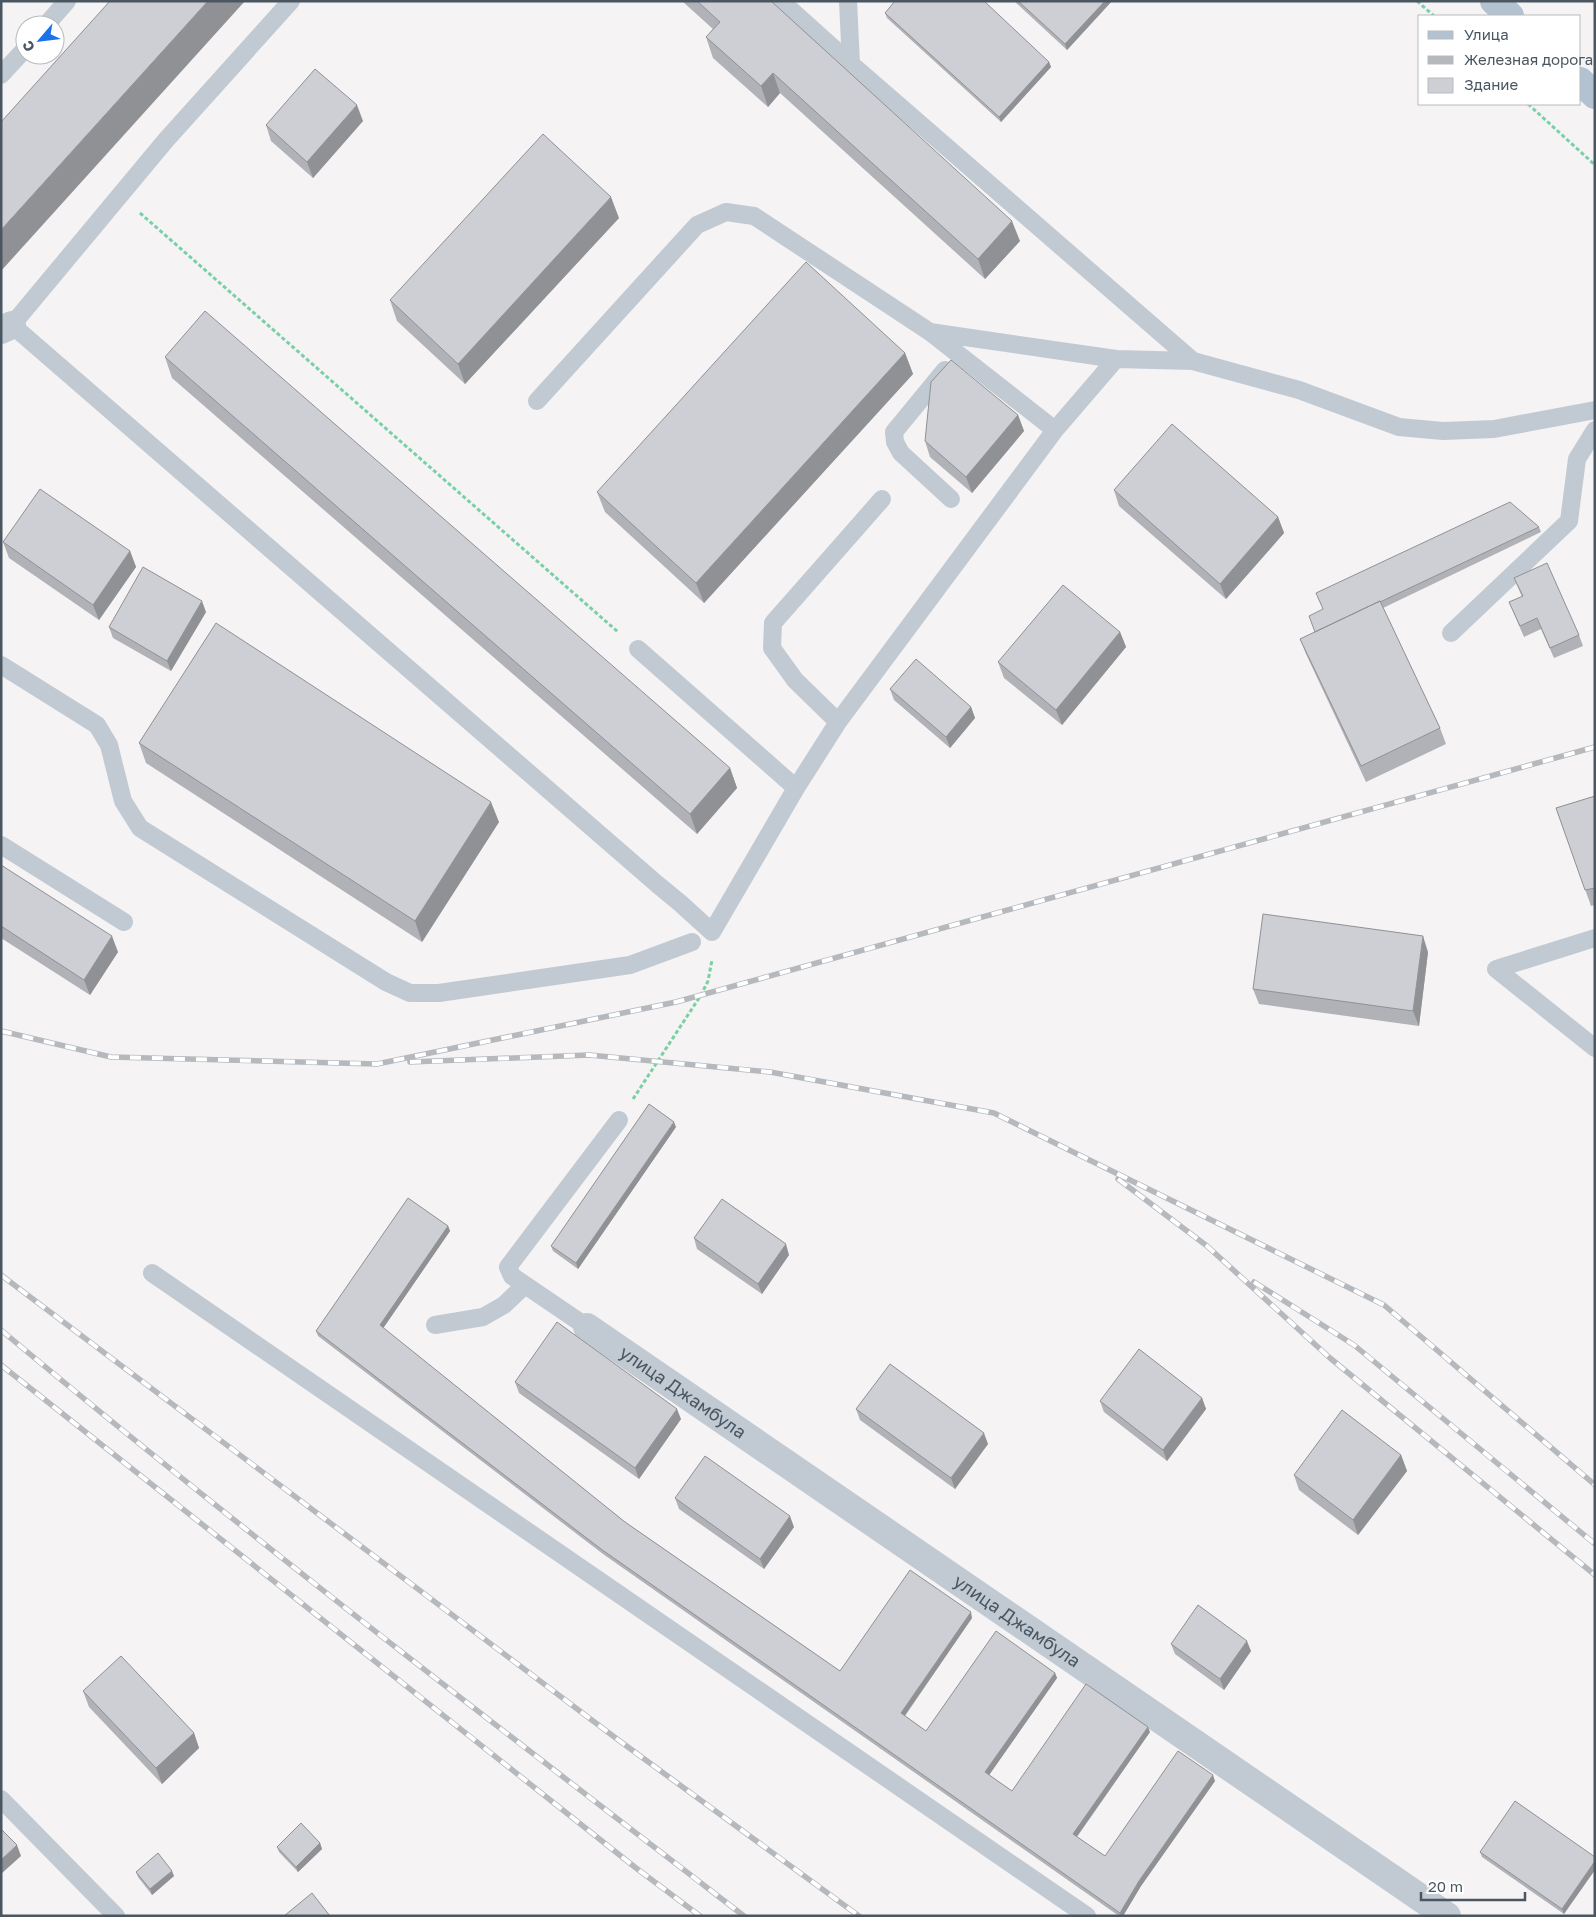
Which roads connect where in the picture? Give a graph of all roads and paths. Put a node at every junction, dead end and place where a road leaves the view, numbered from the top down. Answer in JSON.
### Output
{"nodes":[{"id":1,"x":67,"y":1,"type":"edge"},
{"id":2,"x":291,"y":1,"type":"edge"},
{"id":3,"x":781,"y":1,"type":"edge"},
{"id":4,"x":848,"y":1,"type":"edge"},
{"id":5,"x":1418,"y":1,"type":"edge"},
{"id":6,"x":1494,"y":1,"type":"edge"},
{"id":7,"x":55,"y":15,"type":"edge"},
{"id":8,"x":1433,"y":15,"type":"edge"},
{"id":9,"x":1509,"y":15,"type":"edge"},
{"id":10,"x":15,"y":60,"type":"edge"},
{"id":11,"x":851,"y":64,"type":"junction"},
{"id":12,"x":1,"y":76,"type":"edge"},
{"id":13,"x":1581,"y":82,"type":"edge"},
{"id":14,"x":1595,"y":96,"type":"edge"},
{"id":15,"x":1529,"y":105,"type":"edge"},
{"id":16,"x":1595,"y":165,"type":"edge"},
{"id":17,"x":120,"y":195,"type":"junction"},
{"id":18,"x":7,"y":328,"type":"edge"},
{"id":19,"x":930,"y":332,"type":"junction"},
{"id":20,"x":958,"y":354,"type":"junction"},
{"id":21,"x":1116,"y":359,"type":"junction"},
{"id":22,"x":1193,"y":361,"type":"junction"},
{"id":23,"x":537,"y":401,"type":"dead end"},
{"id":24,"x":1595,"y":410,"type":"edge"},
{"id":25,"x":1056,"y":430,"type":"junction"},
{"id":26,"x":1595,"y":430,"type":"edge"},
{"id":27,"x":882,"y":499,"type":"dead end"},
{"id":28,"x":951,"y":499,"type":"dead end"},
{"id":29,"x":1451,"y":633,"type":"dead end"},
{"id":30,"x":638,"y":648,"type":"joint"},
{"id":31,"x":1,"y":665,"type":"edge"},
{"id":32,"x":838,"y":722,"type":"junction"},
{"id":33,"x":796,"y":788,"type":"junction"},
{"id":34,"x":1,"y":845,"type":"edge"},
{"id":35,"x":124,"y":922,"type":"dead end"},
{"id":36,"x":712,"y":932,"type":"junction"},
{"id":37,"x":1595,"y":938,"type":"edge"},
{"id":38,"x":692,"y":942,"type":"dead end"},
{"id":39,"x":1595,"y":1048,"type":"edge"},
{"id":40,"x":618,"y":1120,"type":"joint"},
{"id":41,"x":152,"y":1273,"type":"dead end"},
{"id":42,"x":525,"y":1285,"type":"junction"},
{"id":43,"x":436,"y":1325,"type":"dead end"},
{"id":44,"x":587,"y":1327,"type":"joint"},
{"id":45,"x":1,"y":1800,"type":"edge"},
{"id":46,"x":116,"y":1916,"type":"edge"},
{"id":47,"x":1087,"y":1916,"type":"edge"},
{"id":48,"x":1447,"y":1916,"type":"edge"}],
"edges":[{"from":1,"to":7,"type":"lane"},
{"from":2,"to":17,"type":"lane"},
{"from":3,"to":11,"type":"lane"},
{"from":4,"to":11,"type":"lane"},
{"from":5,"to":8,"type":"path"},
{"from":6,"to":9,"type":"main road"},
{"from":10,"to":12,"type":"lane"},
{"from":11,"to":22,"type":"lane"},
{"from":13,"to":14,"type":"main road"},
{"from":15,"to":16,"type":"path"},
{"from":17,"to":18,"type":"lane"},
{"from":17,"to":30,"type":"path"},
{"from":18,"to":36,"type":"lane"},
{"from":19,"to":20,"type":"lane"},
{"from":19,"to":21,"type":"lane"},
{"from":19,"to":23,"type":"lane"},
{"from":20,"to":25,"type":"lane"},
{"from":20,"to":28,"type":"lane"},
{"from":21,"to":22,"type":"lane"},
{"from":21,"to":25,"type":"lane"},
{"from":22,"to":24,"type":"lane"},
{"from":25,"to":32,"type":"lane"},
{"from":26,"to":29,"type":"lane"},
{"from":27,"to":32,"type":"lane"},
{"from":30,"to":33,"type":"lane"},
{"from":31,"to":38,"type":"lane"},
{"from":32,"to":33,"type":"lane"},
{"from":33,"to":36,"type":"lane"},
{"from":34,"to":35,"type":"lane"},
{"from":36,"to":40,"type":"path"},
{"from":37,"to":39,"type":"lane"},
{"from":40,"to":42,"type":"lane"},
{"from":41,"to":47,"type":"lane"},
{"from":42,"to":43,"type":"lane"},
{"from":42,"to":44,"type":"lane"},
{"from":44,"to":48,"type":"street","name":"улица Джамбула"},
{"from":45,"to":46,"type":"lane"}]}
